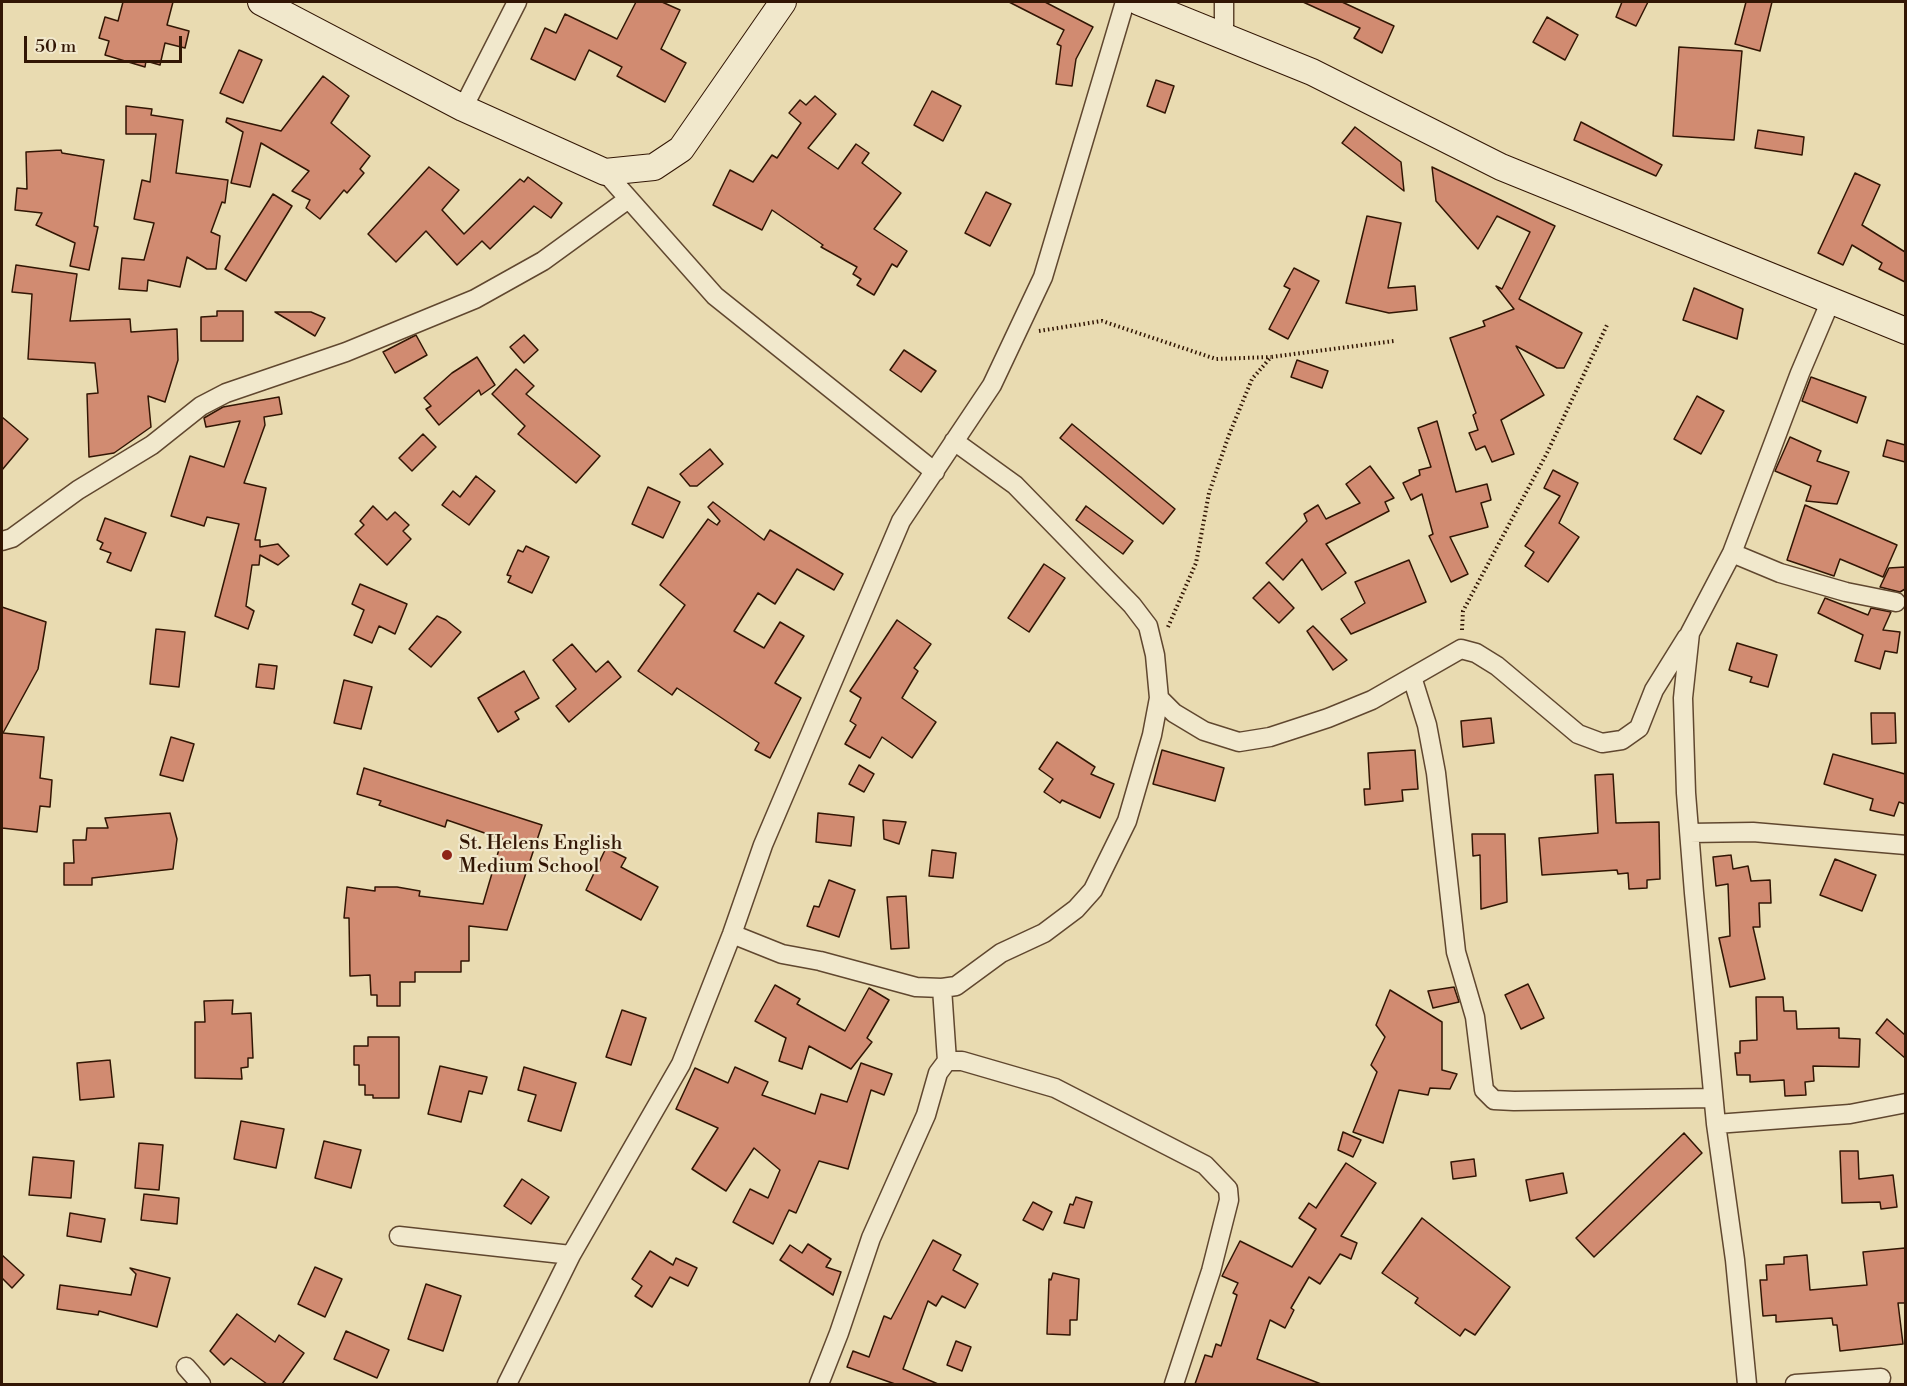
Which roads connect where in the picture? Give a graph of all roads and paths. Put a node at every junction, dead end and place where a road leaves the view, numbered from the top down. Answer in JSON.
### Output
{"nodes":[{"id":1,"x":261,"y":2,"type":"edge"},
{"id":2,"x":517,"y":2,"type":"edge"},
{"id":3,"x":783,"y":2,"type":"edge"},
{"id":4,"x":1125,"y":2,"type":"edge"},
{"id":5,"x":1139,"y":2,"type":"edge"},
{"id":6,"x":1224,"y":2,"type":"edge"},
{"id":7,"x":1224,"y":35,"type":"junction"},
{"id":8,"x":463,"y":108,"type":"junction"},
{"id":9,"x":605,"y":172,"type":"junction"},
{"id":10,"x":627,"y":200,"type":"junction"},
{"id":11,"x":1831,"y":300,"type":"junction"},
{"id":12,"x":1607,"y":325,"type":"dead end"},
{"id":13,"x":1905,"y":332,"type":"edge"},
{"id":14,"x":1015,"y":336,"type":"junction"},
{"id":15,"x":1395,"y":341,"type":"dead end"},
{"id":16,"x":1271,"y":357,"type":"junction"},
{"id":17,"x":954,"y":441,"type":"junction"},
{"id":18,"x":935,"y":472,"type":"junction"},
{"id":19,"x":2,"y":541,"type":"edge"},
{"id":20,"x":1732,"y":553,"type":"junction"},
{"id":21,"x":1896,"y":602,"type":"dead end"},
{"id":22,"x":1690,"y":633,"type":"junction"},
{"id":23,"x":1461,"y":649,"type":"junction"},
{"id":24,"x":1155,"y":655,"type":"junction"},
{"id":25,"x":1412,"y":676,"type":"junction"},
{"id":26,"x":1159,"y":698,"type":"junction"},
{"id":27,"x":1690,"y":833,"type":"junction"},
{"id":28,"x":1905,"y":845,"type":"edge"},
{"id":29,"x":732,"y":934,"type":"junction"},
{"id":30,"x":942,"y":988,"type":"junction"},
{"id":31,"x":947,"y":1061,"type":"junction"},
{"id":32,"x":1713,"y":1098,"type":"junction"},
{"id":33,"x":1905,"y":1103,"type":"edge"},
{"id":34,"x":1716,"y":1124,"type":"junction"},
{"id":35,"x":399,"y":1236,"type":"dead end"},
{"id":36,"x":571,"y":1255,"type":"junction"},
{"id":37,"x":186,"y":1367,"type":"dead end"},
{"id":38,"x":1881,"y":1378,"type":"dead end"},
{"id":39,"x":201,"y":1384,"type":"edge"},
{"id":40,"x":507,"y":1384,"type":"edge"},
{"id":41,"x":819,"y":1384,"type":"edge"},
{"id":42,"x":1174,"y":1384,"type":"edge"},
{"id":43,"x":1747,"y":1384,"type":"edge"},
{"id":44,"x":1795,"y":1384,"type":"edge"}],
"edges":[{"from":1,"to":8,"type":"main road"},
{"from":2,"to":8,"type":"street"},
{"from":3,"to":9,"type":"main road"},
{"from":4,"to":14,"type":"street"},
{"from":5,"to":7,"type":"main road"},
{"from":6,"to":7,"type":"street"},
{"from":7,"to":11,"type":"main road"},
{"from":8,"to":9,"type":"main road"},
{"from":9,"to":10,"type":"street"},
{"from":10,"to":18,"type":"street"},
{"from":10,"to":19,"type":"street"},
{"from":11,"to":13,"type":"main road"},
{"from":11,"to":20,"type":"street"},
{"from":12,"to":23,"type":"path"},
{"from":14,"to":16,"type":"path"},
{"from":14,"to":17,"type":"street"},
{"from":15,"to":16,"type":"path"},
{"from":16,"to":24,"type":"path"},
{"from":17,"to":18,"type":"street"},
{"from":17,"to":24,"type":"street"},
{"from":18,"to":29,"type":"street"},
{"from":20,"to":21,"type":"street"},
{"from":20,"to":22,"type":"street"},
{"from":22,"to":23,"type":"street"},
{"from":22,"to":27,"type":"street"},
{"from":23,"to":25,"type":"street"},
{"from":24,"to":26,"type":"street"},
{"from":25,"to":26,"type":"street"},
{"from":25,"to":32,"type":"street"},
{"from":26,"to":30,"type":"street"},
{"from":27,"to":28,"type":"street"},
{"from":27,"to":32,"type":"street"},
{"from":29,"to":30,"type":"street"},
{"from":29,"to":36,"type":"street"},
{"from":30,"to":31,"type":"street"},
{"from":31,"to":41,"type":"street"},
{"from":31,"to":42,"type":"street"},
{"from":32,"to":34,"type":"street"},
{"from":33,"to":34,"type":"street"},
{"from":34,"to":43,"type":"street"},
{"from":35,"to":36,"type":"street"},
{"from":36,"to":40,"type":"street"},
{"from":37,"to":39,"type":"street"},
{"from":38,"to":44,"type":"street"}]}
